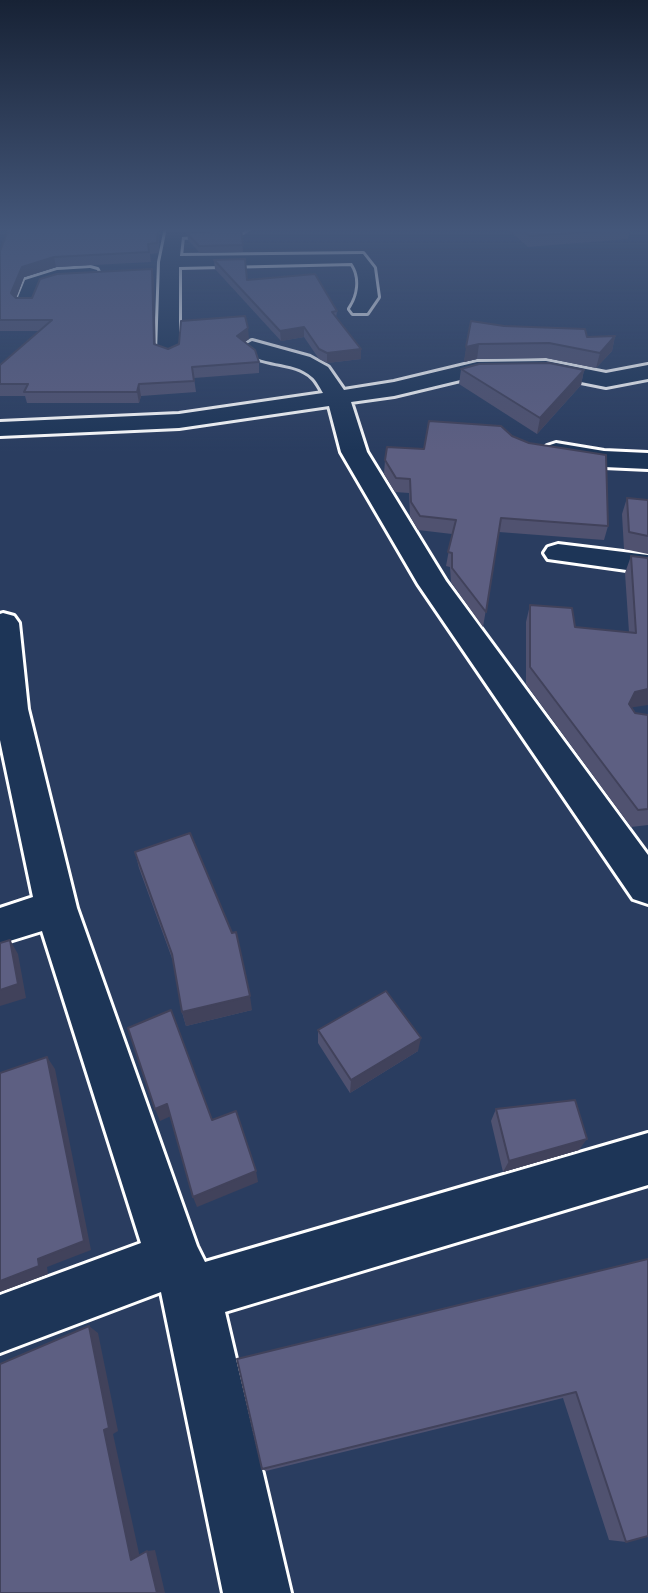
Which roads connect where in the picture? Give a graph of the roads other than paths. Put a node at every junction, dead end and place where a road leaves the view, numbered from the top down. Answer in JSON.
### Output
{"nodes":[{"id":1,"x":166,"y":302,"type":"edge"},
{"id":2,"x":364,"y":302,"type":"edge"},
{"id":3,"x":360,"y":309,"type":"dead end"},
{"id":4,"x":252,"y":347,"type":"edge"},
{"id":5,"x":168,"y":352,"type":"edge"},
{"id":6,"x":648,"y":372,"type":"edge"},
{"id":7,"x":338,"y":398,"type":"junction"},
{"id":8,"x":0,"y":429,"type":"edge"},
{"id":9,"x":532,"y":447,"type":"edge"},
{"id":10,"x":648,"y":461,"type":"edge"},
{"id":11,"x":558,"y":553,"type":"dead end"},
{"id":12,"x":648,"y":564,"type":"edge"},
{"id":13,"x":3,"y":623,"type":"dead end"},
{"id":14,"x":5,"y":710,"type":"edge"},
{"id":15,"x":648,"y":887,"type":"edge"},
{"id":16,"x":56,"y":908,"type":"junction"},
{"id":17,"x":0,"y":926,"type":"edge"},
{"id":18,"x":648,"y":1159,"type":"edge"},
{"id":19,"x":183,"y":1276,"type":"junction"},
{"id":20,"x":0,"y":1324,"type":"edge"},
{"id":21,"x":257,"y":1593,"type":"edge"}],
"edges":[{"from":1,"to":5,"type":"street"},
{"from":2,"to":3,"type":"street"},
{"from":4,"to":7,"type":"street"},
{"from":6,"to":7,"type":"street"},
{"from":7,"to":8,"type":"street"},
{"from":7,"to":15,"type":"street"},
{"from":9,"to":10,"type":"street"},
{"from":11,"to":12,"type":"street"},
{"from":13,"to":14,"type":"street"},
{"from":14,"to":16,"type":"street"},
{"from":16,"to":17,"type":"street"},
{"from":16,"to":19,"type":"street"},
{"from":18,"to":19,"type":"street"},
{"from":19,"to":20,"type":"street"},
{"from":19,"to":21,"type":"street"}]}
